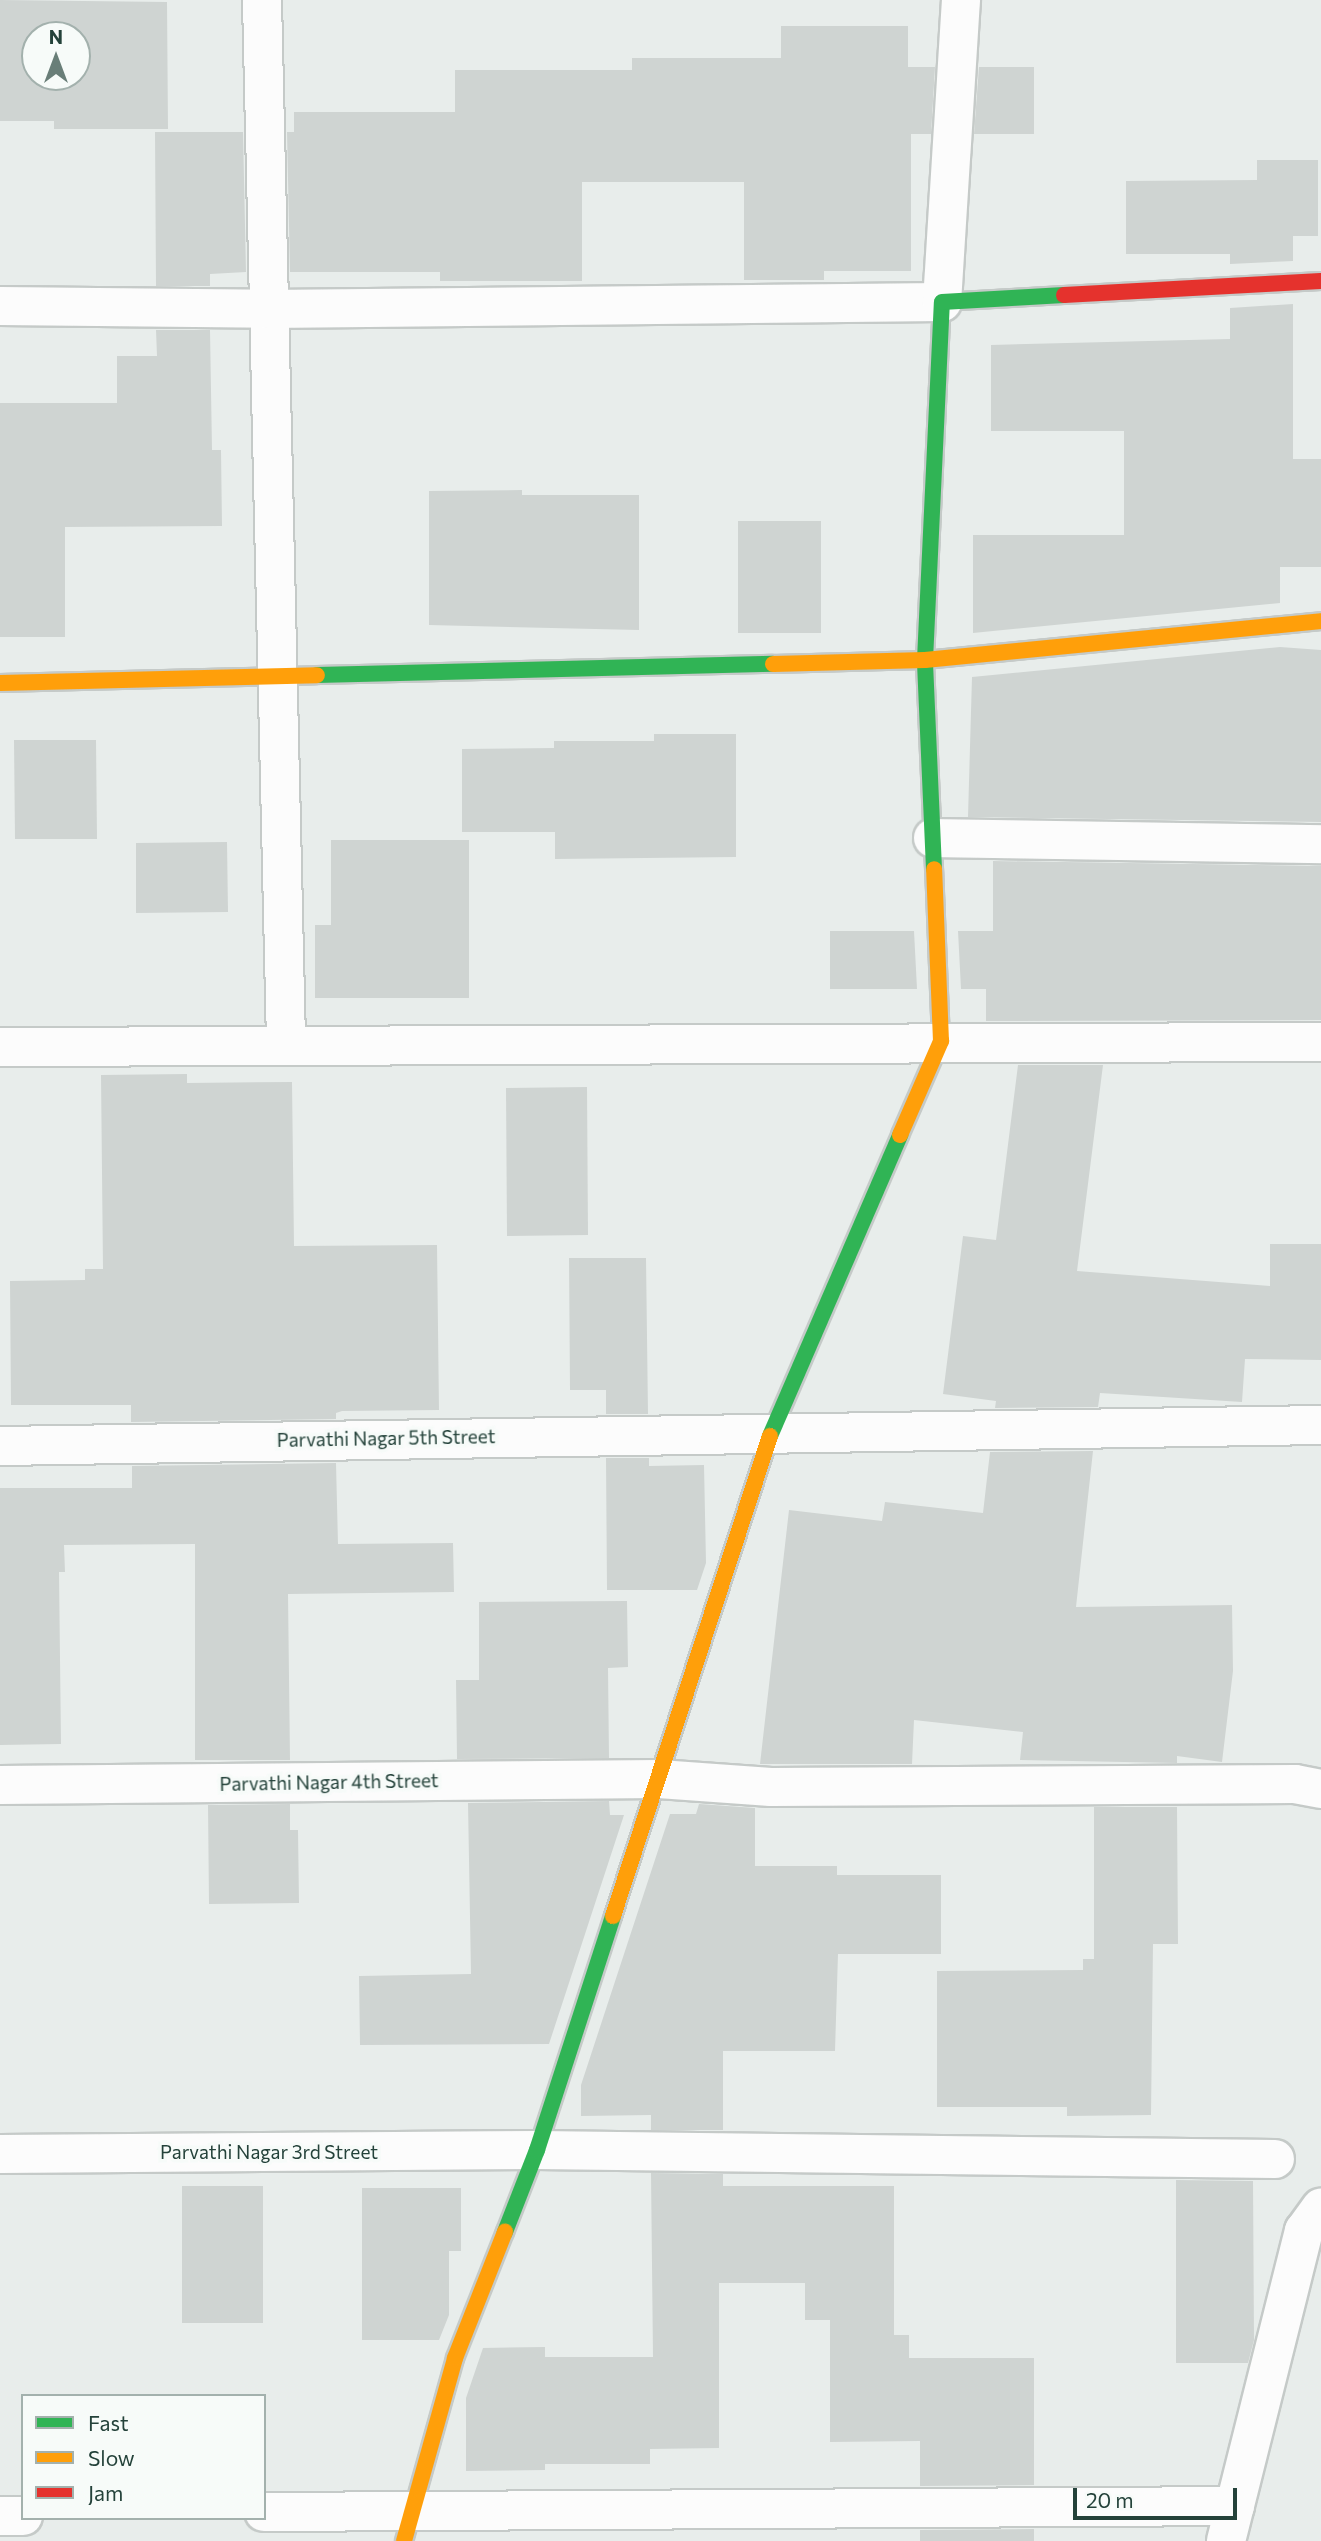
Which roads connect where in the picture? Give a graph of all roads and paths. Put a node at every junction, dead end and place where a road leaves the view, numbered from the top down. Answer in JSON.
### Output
{"nodes":[{"id":1,"x":262,"y":0,"type":"edge"},
{"id":2,"x":961,"y":0,"type":"edge"},
{"id":3,"x":1321,"y":281,"type":"edge"},
{"id":4,"x":942,"y":302,"type":"junction"},
{"id":5,"x":0,"y":306,"type":"edge"},
{"id":6,"x":268,"y":309,"type":"junction"},
{"id":7,"x":1321,"y":621,"type":"edge"},
{"id":8,"x":925,"y":660,"type":"junction"},
{"id":9,"x":277,"y":675,"type":"junction"},
{"id":10,"x":0,"y":683,"type":"edge"},
{"id":11,"x":933,"y":838,"type":"junction"},
{"id":12,"x":1321,"y":844,"type":"edge"},
{"id":13,"x":941,"y":1041,"type":"junction"},
{"id":14,"x":1321,"y":1042,"type":"edge"},
{"id":15,"x":286,"y":1045,"type":"junction"},
{"id":16,"x":0,"y":1047,"type":"edge"},
{"id":17,"x":1321,"y":1425,"type":"edge"},
{"id":18,"x":772,"y":1431,"type":"junction"},
{"id":19,"x":0,"y":1446,"type":"edge"},
{"id":20,"x":659,"y":1779,"type":"junction"},
{"id":21,"x":0,"y":1786,"type":"edge"},
{"id":22,"x":1321,"y":1789,"type":"edge"},
{"id":23,"x":537,"y":2150,"type":"junction"},
{"id":24,"x":0,"y":2154,"type":"edge"},
{"id":25,"x":1275,"y":2159,"type":"dead end"},
{"id":26,"x":1321,"y":2208,"type":"edge"},
{"id":27,"x":266,"y":2512,"type":"edge"},
{"id":28,"x":0,"y":2516,"type":"edge"},
{"id":29,"x":21,"y":2516,"type":"edge"},
{"id":30,"x":1231,"y":2524,"type":"edge"},
{"id":31,"x":410,"y":2525,"type":"edge"}],
"edges":[{"from":1,"to":6,"type":"street"},
{"from":2,"to":4,"type":"street"},
{"from":3,"to":4,"type":"street"},
{"from":4,"to":6,"type":"street"},
{"from":4,"to":8,"type":"street"},
{"from":5,"to":6,"type":"street"},
{"from":6,"to":9,"type":"street"},
{"from":7,"to":8,"type":"street"},
{"from":8,"to":9,"type":"street"},
{"from":8,"to":11,"type":"street"},
{"from":9,"to":10,"type":"street"},
{"from":9,"to":15,"type":"street"},
{"from":11,"to":12,"type":"street"},
{"from":11,"to":13,"type":"street"},
{"from":13,"to":14,"type":"street"},
{"from":13,"to":15,"type":"street"},
{"from":13,"to":18,"type":"street"},
{"from":15,"to":16,"type":"street"},
{"from":17,"to":18,"type":"street","name":"Parvathi Nagar 5th Street"},
{"from":18,"to":19,"type":"street","name":"Parvathi Nagar 5th Street"},
{"from":18,"to":20,"type":"street"},
{"from":20,"to":21,"type":"street","name":"Parvathi Nagar 4th Street"},
{"from":20,"to":22,"type":"street","name":"Parvathi Nagar 4th Street"},
{"from":20,"to":23,"type":"street"},
{"from":23,"to":24,"type":"street","name":"Parvathi Nagar 3rd Street"},
{"from":23,"to":25,"type":"street","name":"Parvathi Nagar 3rd Street"},
{"from":23,"to":31,"type":"street"},
{"from":26,"to":30,"type":"street"},
{"from":27,"to":31,"type":"street"},
{"from":28,"to":29,"type":"street"},
{"from":30,"to":31,"type":"street"}]}
